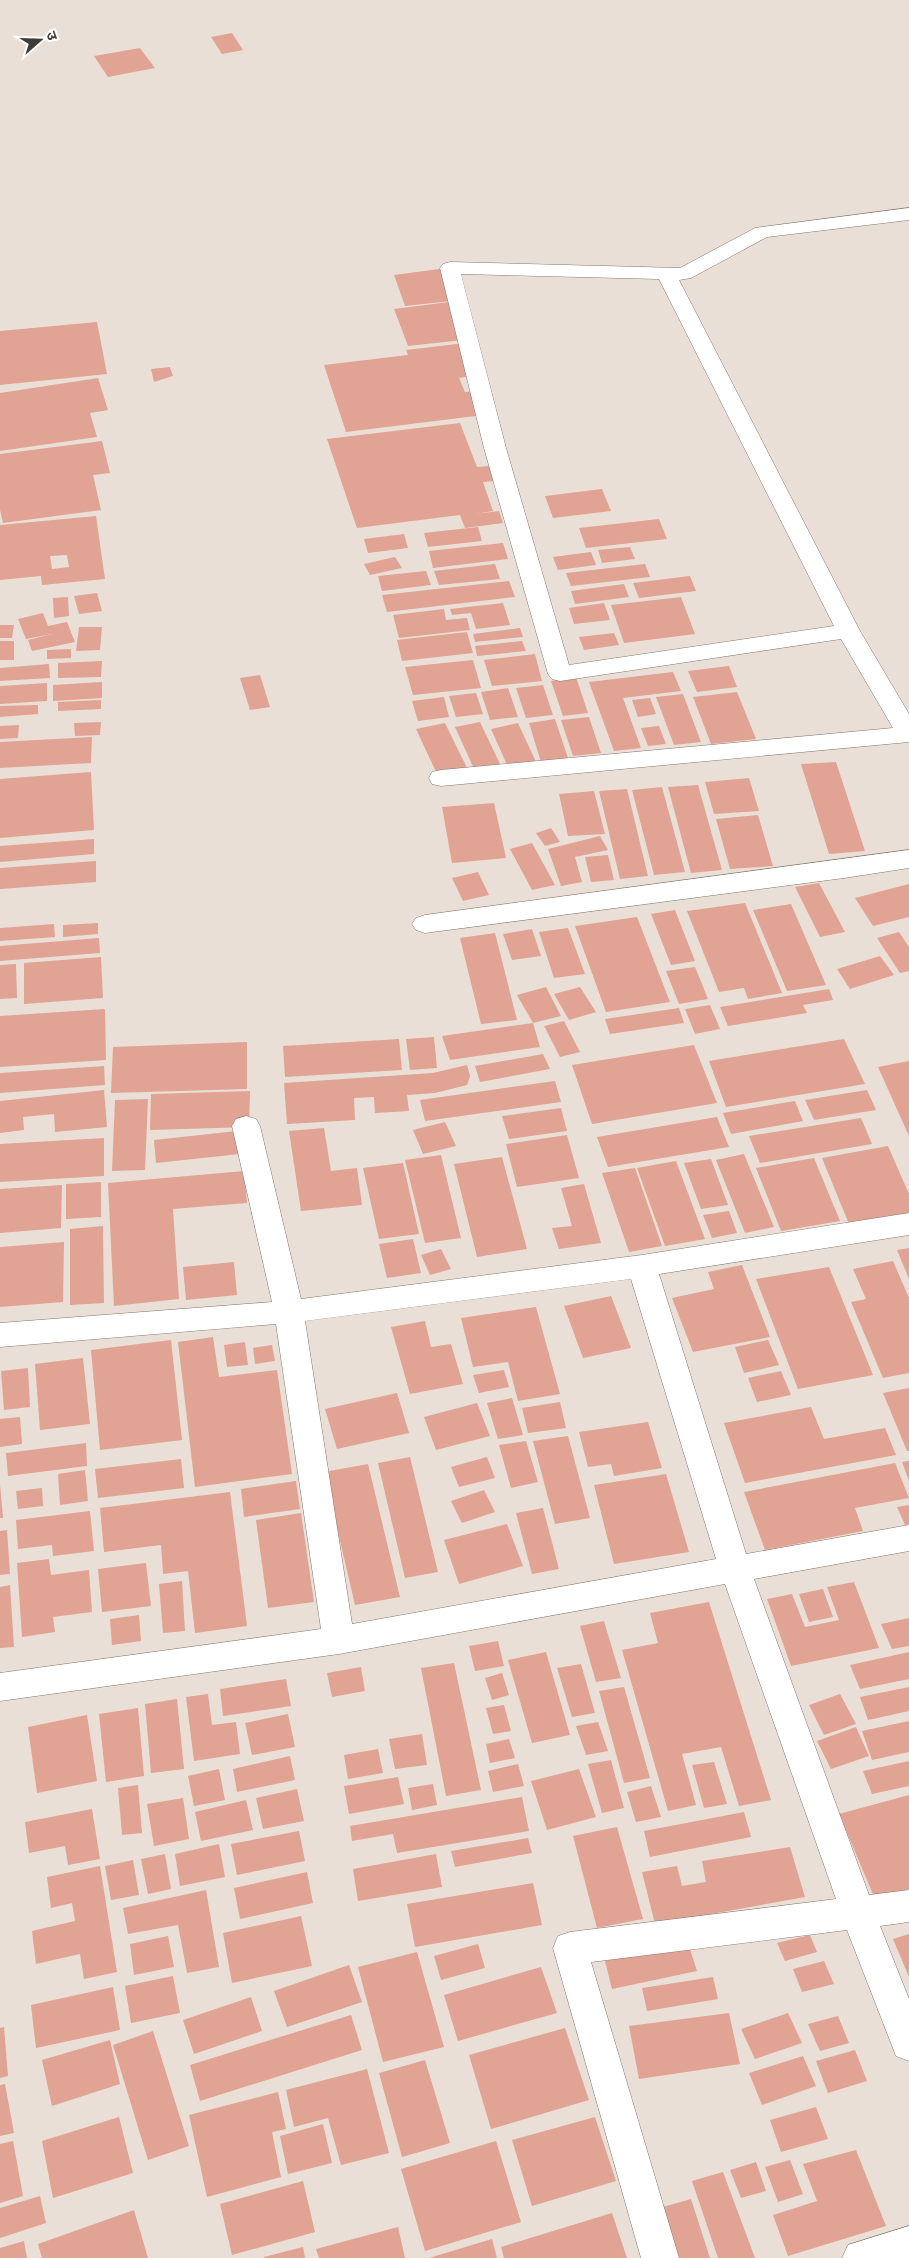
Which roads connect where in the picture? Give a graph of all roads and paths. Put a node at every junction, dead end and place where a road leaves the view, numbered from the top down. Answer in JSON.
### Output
{"nodes":[{"id":1,"x":909,"y":214,"type":"edge"},
{"id":2,"x":666,"y":273,"type":"junction"},
{"id":3,"x":848,"y":631,"type":"junction"},
{"id":4,"x":909,"y":734,"type":"edge"},
{"id":5,"x":441,"y":778,"type":"dead end"},
{"id":6,"x":909,"y":859,"type":"edge"},
{"id":7,"x":425,"y":924,"type":"dead end"},
{"id":8,"x":246,"y":1126,"type":"dead end"},
{"id":9,"x":909,"y":1224,"type":"edge"},
{"id":10,"x":642,"y":1266,"type":"junction"},
{"id":11,"x":289,"y":1312,"type":"junction"},
{"id":12,"x":0,"y":1335,"type":"edge"},
{"id":13,"x":909,"y":1538,"type":"edge"},
{"id":14,"x":735,"y":1569,"type":"junction"},
{"id":15,"x":339,"y":1640,"type":"junction"},
{"id":16,"x":0,"y":1688,"type":"edge"},
{"id":17,"x":909,"y":1906,"type":"edge"},
{"id":18,"x":858,"y":1913,"type":"junction"},
{"id":19,"x":909,"y":2044,"type":"edge"},
{"id":20,"x":909,"y":2245,"type":"edge"},
{"id":21,"x":660,"y":2258,"type":"edge"},
{"id":22,"x":861,"y":2258,"type":"edge"}],
"edges":[{"from":1,"to":2,"type":"street"},
{"from":2,"to":3,"type":"street"},
{"from":2,"to":3,"type":"street"},
{"from":3,"to":4,"type":"street"},
{"from":4,"to":5,"type":"street"},
{"from":6,"to":7,"type":"street"},
{"from":8,"to":11,"type":"street"},
{"from":9,"to":10,"type":"street"},
{"from":10,"to":11,"type":"street"},
{"from":10,"to":14,"type":"street"},
{"from":11,"to":12,"type":"street"},
{"from":11,"to":15,"type":"street"},
{"from":13,"to":14,"type":"street"},
{"from":14,"to":15,"type":"street"},
{"from":14,"to":18,"type":"street"},
{"from":15,"to":16,"type":"street"},
{"from":17,"to":18,"type":"street"},
{"from":18,"to":19,"type":"street"},
{"from":18,"to":21,"type":"street"},
{"from":20,"to":22,"type":"street"}]}
